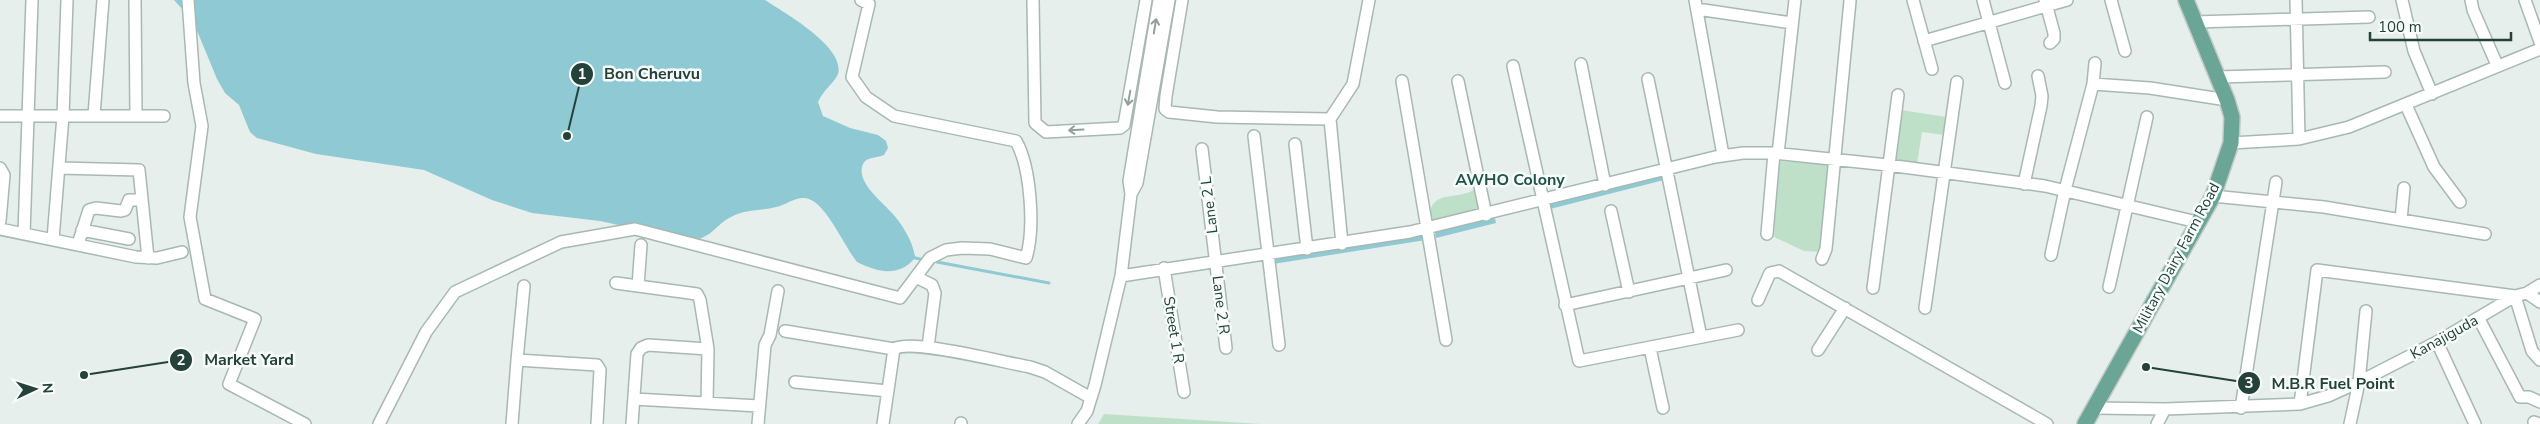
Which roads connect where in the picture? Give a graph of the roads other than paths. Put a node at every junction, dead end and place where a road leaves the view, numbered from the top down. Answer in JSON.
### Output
{"nodes":[{"id":1,"x":32,"y":0,"type":"edge"},
{"id":2,"x":67,"y":0,"type":"edge"},
{"id":3,"x":103,"y":0,"type":"edge"},
{"id":4,"x":135,"y":0,"type":"edge"},
{"id":5,"x":188,"y":0,"type":"edge"},
{"id":6,"x":861,"y":0,"type":"edge"},
{"id":7,"x":1033,"y":0,"type":"edge"},
{"id":8,"x":1146,"y":0,"type":"edge"},
{"id":9,"x":1159,"y":0,"type":"edge"},
{"id":10,"x":1168,"y":0,"type":"edge"},
{"id":11,"x":1182,"y":0,"type":"edge"},
{"id":12,"x":1369,"y":0,"type":"edge"},
{"id":13,"x":1795,"y":0,"type":"edge"},
{"id":14,"x":1913,"y":0,"type":"edge"},
{"id":15,"x":1983,"y":0,"type":"edge"},
{"id":16,"x":2067,"y":0,"type":"edge"},
{"id":17,"x":2111,"y":0,"type":"edge"},
{"id":18,"x":2186,"y":0,"type":"edge"},
{"id":19,"x":2296,"y":0,"type":"edge"},
{"id":20,"x":2402,"y":0,"type":"edge"},
{"id":21,"x":2472,"y":0,"type":"edge"},
{"id":22,"x":2525,"y":0,"type":"edge"},
{"id":23,"x":1850,"y":1,"type":"edge"},
{"id":24,"x":2046,"y":3,"type":"edge"},
{"id":25,"x":1696,"y":5,"type":"edge"},
{"id":26,"x":2369,"y":17,"type":"dead end"},
{"id":27,"x":2297,"y":20,"type":"junction"},
{"id":28,"x":2195,"y":22,"type":"junction"},
{"id":29,"x":1792,"y":23,"type":"junction"},
{"id":30,"x":1990,"y":23,"type":"junction"},
{"id":31,"x":1924,"y":41,"type":"junction"},
{"id":32,"x":2540,"y":42,"type":"edge"},
{"id":33,"x":2050,"y":43,"type":"dead end"},
{"id":34,"x":2540,"y":49,"type":"edge"},
{"id":35,"x":2125,"y":51,"type":"dead end"},
{"id":36,"x":1136,"y":54,"type":"junction"},
{"id":37,"x":2095,"y":63,"type":"dead end"},
{"id":38,"x":1151,"y":64,"type":"junction"},
{"id":39,"x":1581,"y":64,"type":"dead end"},
{"id":40,"x":2498,"y":65,"type":"junction"},
{"id":41,"x":1513,"y":66,"type":"dead end"},
{"id":42,"x":1932,"y":69,"type":"dead end"},
{"id":43,"x":1134,"y":70,"type":"junction"},
{"id":44,"x":2385,"y":72,"type":"dead end"},
{"id":45,"x":2298,"y":73,"type":"junction"},
{"id":46,"x":2038,"y":76,"type":"dead end"},
{"id":47,"x":2218,"y":76,"type":"junction"},
{"id":48,"x":1648,"y":79,"type":"dead end"},
{"id":49,"x":1458,"y":81,"type":"dead end"},
{"id":50,"x":1402,"y":82,"type":"dead end"},
{"id":51,"x":1957,"y":82,"type":"dead end"},
{"id":52,"x":1155,"y":83,"type":"junction"},
{"id":53,"x":2005,"y":83,"type":"dead end"},
{"id":54,"x":2093,"y":84,"type":"junction"},
{"id":55,"x":2432,"y":94,"type":"junction"},
{"id":56,"x":1898,"y":95,"type":"dead end"},
{"id":57,"x":1166,"y":96,"type":"junction"},
{"id":58,"x":2227,"y":100,"type":"junction"},
{"id":59,"x":2406,"y":105,"type":"junction"},
{"id":60,"x":1165,"y":109,"type":"junction"},
{"id":61,"x":28,"y":115,"type":"junction"},
{"id":62,"x":94,"y":115,"type":"junction"},
{"id":63,"x":0,"y":116,"type":"edge"},
{"id":64,"x":63,"y":116,"type":"junction"},
{"id":65,"x":136,"y":116,"type":"junction"},
{"id":66,"x":164,"y":116,"type":"dead end"},
{"id":67,"x":1149,"y":116,"type":"junction"},
{"id":68,"x":2147,"y":117,"type":"dead end"},
{"id":69,"x":1330,"y":119,"type":"junction"},
{"id":70,"x":1254,"y":136,"type":"dead end"},
{"id":71,"x":2299,"y":139,"type":"junction"},
{"id":72,"x":1295,"y":144,"type":"dead end"},
{"id":73,"x":2231,"y":144,"type":"junction"},
{"id":74,"x":1138,"y":148,"type":"junction"},
{"id":75,"x":1202,"y":149,"type":"dead end"},
{"id":76,"x":1776,"y":154,"type":"junction"},
{"id":77,"x":1723,"y":155,"type":"junction"},
{"id":78,"x":1834,"y":158,"type":"junction"},
{"id":79,"x":1888,"y":165,"type":"junction"},
{"id":80,"x":0,"y":168,"type":"edge"},
{"id":81,"x":59,"y":168,"type":"junction"},
{"id":82,"x":1666,"y":170,"type":"junction"},
{"id":83,"x":1945,"y":174,"type":"junction"},
{"id":84,"x":2276,"y":182,"type":"dead end"},
{"id":85,"x":2024,"y":184,"type":"junction"},
{"id":86,"x":1605,"y":185,"type":"junction"},
{"id":87,"x":2404,"y":188,"type":"dead end"},
{"id":88,"x":2065,"y":190,"type":"junction"},
{"id":89,"x":2213,"y":196,"type":"junction"},
{"id":90,"x":142,"y":200,"type":"junction"},
{"id":91,"x":1542,"y":201,"type":"junction"},
{"id":92,"x":2273,"y":202,"type":"junction"},
{"id":93,"x":2460,"y":202,"type":"dead end"},
{"id":94,"x":2127,"y":205,"type":"junction"},
{"id":95,"x":1611,"y":211,"type":"dead end"},
{"id":96,"x":1486,"y":215,"type":"junction"},
{"id":97,"x":2401,"y":220,"type":"junction"},
{"id":98,"x":0,"y":222,"type":"edge"},
{"id":99,"x":2197,"y":222,"type":"junction"},
{"id":100,"x":0,"y":229,"type":"edge"},
{"id":101,"x":1428,"y":229,"type":"junction"},
{"id":102,"x":82,"y":230,"type":"junction"},
{"id":103,"x":24,"y":234,"type":"junction"},
{"id":104,"x":1767,"y":234,"type":"dead end"},
{"id":105,"x":2485,"y":234,"type":"dead end"},
{"id":106,"x":53,"y":239,"type":"junction"},
{"id":107,"x":129,"y":239,"type":"dead end"},
{"id":108,"x":78,"y":244,"type":"junction"},
{"id":109,"x":1342,"y":244,"type":"junction"},
{"id":110,"x":641,"y":245,"type":"dead end"},
{"id":111,"x":1307,"y":249,"type":"junction"},
{"id":112,"x":182,"y":252,"type":"dead end"},
{"id":113,"x":1267,"y":254,"type":"junction"},
{"id":114,"x":2052,"y":255,"type":"dead end"},
{"id":115,"x":148,"y":258,"type":"junction"},
{"id":116,"x":1822,"y":259,"type":"dead end"},
{"id":117,"x":1216,"y":262,"type":"junction"},
{"id":118,"x":1164,"y":268,"type":"junction"},
{"id":119,"x":1726,"y":270,"type":"dead end"},
{"id":120,"x":1121,"y":276,"type":"junction"},
{"id":121,"x":916,"y":277,"type":"junction"},
{"id":122,"x":1688,"y":278,"type":"junction"},
{"id":123,"x":616,"y":283,"type":"dead end"},
{"id":124,"x":2540,"y":285,"type":"edge"},
{"id":125,"x":524,"y":286,"type":"dead end"},
{"id":126,"x":638,"y":286,"type":"junction"},
{"id":127,"x":1873,"y":288,"type":"dead end"},
{"id":128,"x":2109,"y":288,"type":"dead end"},
{"id":129,"x":778,"y":291,"type":"dead end"},
{"id":130,"x":1629,"y":292,"type":"junction"},
{"id":131,"x":2527,"y":293,"type":"junction"},
{"id":132,"x":2515,"y":296,"type":"junction"},
{"id":133,"x":1758,"y":300,"type":"dead end"},
{"id":134,"x":2540,"y":302,"type":"edge"},
{"id":135,"x":1566,"y":305,"type":"junction"},
{"id":136,"x":1845,"y":308,"type":"junction"},
{"id":137,"x":1925,"y":308,"type":"dead end"},
{"id":138,"x":2366,"y":311,"type":"dead end"},
{"id":139,"x":2479,"y":319,"type":"junction"},
{"id":140,"x":1738,"y":330,"type":"dead end"},
{"id":141,"x":785,"y":332,"type":"dead end"},
{"id":142,"x":1701,"y":337,"type":"junction"},
{"id":143,"x":1446,"y":340,"type":"dead end"},
{"id":144,"x":2437,"y":342,"type":"junction"},
{"id":145,"x":1279,"y":345,"type":"dead end"},
{"id":146,"x":928,"y":347,"type":"junction"},
{"id":147,"x":894,"y":348,"type":"junction"},
{"id":148,"x":1226,"y":348,"type":"dead end"},
{"id":149,"x":1650,"y":348,"type":"junction"},
{"id":150,"x":708,"y":349,"type":"junction"},
{"id":151,"x":1818,"y":350,"type":"dead end"},
{"id":152,"x":517,"y":360,"type":"junction"},
{"id":153,"x":2540,"y":360,"type":"edge"},
{"id":154,"x":795,"y":382,"type":"dead end"},
{"id":155,"x":2359,"y":382,"type":"junction"},
{"id":156,"x":888,"y":391,"type":"junction"},
{"id":157,"x":1184,"y":392,"type":"dead end"},
{"id":158,"x":1091,"y":398,"type":"junction"},
{"id":159,"x":634,"y":399,"type":"junction"},
{"id":160,"x":2540,"y":402,"type":"edge"},
{"id":161,"x":707,"y":403,"type":"junction"},
{"id":162,"x":2300,"y":404,"type":"junction"},
{"id":163,"x":759,"y":406,"type":"junction"},
{"id":164,"x":1663,"y":408,"type":"dead end"},
{"id":165,"x":2094,"y":408,"type":"junction"},
{"id":166,"x":2241,"y":408,"type":"junction"},
{"id":167,"x":2165,"y":409,"type":"junction"},
{"id":168,"x":305,"y":424,"type":"edge"},
{"id":169,"x":379,"y":424,"type":"edge"},
{"id":170,"x":512,"y":424,"type":"edge"},
{"id":171,"x":597,"y":424,"type":"edge"},
{"id":172,"x":632,"y":424,"type":"edge"},
{"id":173,"x":758,"y":424,"type":"edge"},
{"id":174,"x":883,"y":424,"type":"edge"},
{"id":175,"x":1078,"y":424,"type":"edge"},
{"id":176,"x":2047,"y":424,"type":"edge"},
{"id":177,"x":2085,"y":424,"type":"edge"},
{"id":178,"x":2157,"y":424,"type":"edge"},
{"id":179,"x":2351,"y":424,"type":"edge"},
{"id":180,"x":2475,"y":424,"type":"edge"}],
"edges":[{"from":1,"to":61,"type":"street"},
{"from":2,"to":64,"type":"street"},
{"from":3,"to":62,"type":"street"},
{"from":4,"to":65,"type":"street"},
{"from":5,"to":168,"type":"street"},
{"from":6,"to":121,"type":"street"},
{"from":43,"to":7,"type":"street","one_way":true},
{"from":8,"to":36,"type":"street"},
{"from":38,"to":9,"type":"street","one_way":true},
{"from":10,"to":38,"type":"street"},
{"from":11,"to":57,"type":"street"},
{"from":12,"to":69,"type":"street"},
{"from":13,"to":29,"type":"street"},
{"from":14,"to":31,"type":"street"},
{"from":15,"to":30,"type":"street"},
{"from":16,"to":24,"type":"street"},
{"from":17,"to":35,"type":"street"},
{"from":18,"to":28,"type":"main road","name":"Military Dairy Farm Road"},
{"from":19,"to":27,"type":"street"},
{"from":20,"to":55,"type":"street"},
{"from":21,"to":40,"type":"street"},
{"from":22,"to":32,"type":"street"},
{"from":23,"to":78,"type":"street"},
{"from":24,"to":30,"type":"street"},
{"from":24,"to":33,"type":"street"},
{"from":25,"to":29,"type":"street"},
{"from":25,"to":77,"type":"street"},
{"from":26,"to":27,"type":"street"},
{"from":27,"to":28,"type":"street"},
{"from":27,"to":45,"type":"street"},
{"from":28,"to":47,"type":"main road","name":"Military Dairy Farm Road"},
{"from":29,"to":76,"type":"street"},
{"from":30,"to":31,"type":"street"},
{"from":30,"to":53,"type":"street"},
{"from":31,"to":42,"type":"street"},
{"from":34,"to":40,"type":"street"},
{"from":36,"to":38,"type":"street"},
{"from":36,"to":43,"type":"street"},
{"from":37,"to":54,"type":"street"},
{"from":38,"to":43,"type":"street"},
{"from":38,"to":52,"type":"street"},
{"from":38,"to":74,"type":"street"},
{"from":39,"to":86,"type":"street"},
{"from":40,"to":55,"type":"street"},
{"from":41,"to":91,"type":"street"},
{"from":44,"to":45,"type":"street"},
{"from":45,"to":47,"type":"street"},
{"from":45,"to":71,"type":"street"},
{"from":46,"to":85,"type":"street"},
{"from":47,"to":58,"type":"main road","name":"Military Dairy Farm Road"},
{"from":48,"to":82,"type":"street"},
{"from":49,"to":96,"type":"street"},
{"from":50,"to":101,"type":"street"},
{"from":51,"to":83,"type":"street"},
{"from":52,"to":57,"type":"street"},
{"from":52,"to":67,"type":"street"},
{"from":54,"to":58,"type":"street"},
{"from":54,"to":88,"type":"street"},
{"from":55,"to":59,"type":"street"},
{"from":56,"to":79,"type":"street"},
{"from":57,"to":60,"type":"street"},
{"from":58,"to":73,"type":"main road","name":"Military Dairy Farm Road"},
{"from":59,"to":71,"type":"street"},
{"from":59,"to":93,"type":"street"},
{"from":60,"to":67,"type":"street"},
{"from":60,"to":69,"type":"street"},
{"from":61,"to":63,"type":"street"},
{"from":61,"to":64,"type":"street"},
{"from":61,"to":103,"type":"street"},
{"from":62,"to":64,"type":"street"},
{"from":62,"to":65,"type":"street"},
{"from":64,"to":81,"type":"street"},
{"from":65,"to":66,"type":"street"},
{"from":67,"to":74,"type":"street"},
{"from":68,"to":94,"type":"street"},
{"from":69,"to":109,"type":"street"},
{"from":70,"to":113,"type":"street"},
{"from":71,"to":73,"type":"street"},
{"from":72,"to":111,"type":"street"},
{"from":73,"to":89,"type":"main road","name":"Military Dairy Farm Road"},
{"from":74,"to":120,"type":"street"},
{"from":75,"to":117,"type":"street","name":"Lane 2 L"},
{"from":76,"to":77,"type":"street"},
{"from":76,"to":78,"type":"street"},
{"from":76,"to":104,"type":"street"},
{"from":77,"to":82,"type":"street"},
{"from":78,"to":79,"type":"street"},
{"from":78,"to":116,"type":"street"},
{"from":79,"to":83,"type":"street"},
{"from":79,"to":127,"type":"street"},
{"from":80,"to":98,"type":"street"},
{"from":81,"to":90,"type":"street"},
{"from":81,"to":106,"type":"street"},
{"from":82,"to":86,"type":"street"},
{"from":82,"to":122,"type":"street"},
{"from":83,"to":85,"type":"street"},
{"from":83,"to":137,"type":"street"},
{"from":84,"to":92,"type":"street"},
{"from":85,"to":88,"type":"street"},
{"from":86,"to":91,"type":"street"},
{"from":87,"to":97,"type":"street"},
{"from":88,"to":94,"type":"street"},
{"from":88,"to":114,"type":"street"},
{"from":89,"to":92,"type":"street"},
{"from":89,"to":99,"type":"main road","name":"Military Dairy Farm Road"},
{"from":90,"to":102,"type":"street"},
{"from":90,"to":115,"type":"street"},
{"from":91,"to":96,"type":"street"},
{"from":91,"to":135,"type":"street"},
{"from":92,"to":97,"type":"street"},
{"from":92,"to":166,"type":"street"},
{"from":94,"to":99,"type":"street"},
{"from":94,"to":128,"type":"street"},
{"from":95,"to":130,"type":"street"},
{"from":96,"to":101,"type":"street"},
{"from":97,"to":105,"type":"street"},
{"from":99,"to":165,"type":"main road","name":"Military Dairy Farm Road"},
{"from":100,"to":103,"type":"street"},
{"from":101,"to":109,"type":"street"},
{"from":101,"to":143,"type":"street"},
{"from":102,"to":107,"type":"street"},
{"from":102,"to":108,"type":"street"},
{"from":103,"to":106,"type":"street"},
{"from":106,"to":108,"type":"street"},
{"from":108,"to":115,"type":"street"},
{"from":109,"to":111,"type":"street"},
{"from":110,"to":126,"type":"street"},
{"from":111,"to":113,"type":"street"},
{"from":112,"to":115,"type":"street"},
{"from":113,"to":117,"type":"street"},
{"from":113,"to":145,"type":"street"},
{"from":117,"to":118,"type":"street"},
{"from":117,"to":148,"type":"street","name":"Lane 2 R"},
{"from":118,"to":120,"type":"street"},
{"from":118,"to":157,"type":"street","name":"Street 1 R"},
{"from":119,"to":122,"type":"street"},
{"from":120,"to":158,"type":"street"},
{"from":121,"to":146,"type":"street"},
{"from":121,"to":169,"type":"street"},
{"from":122,"to":130,"type":"street"},
{"from":122,"to":142,"type":"street"},
{"from":123,"to":126,"type":"street"},
{"from":124,"to":131,"type":"street","name":"Kanajiguda"},
{"from":125,"to":152,"type":"street"},
{"from":126,"to":150,"type":"street"},
{"from":129,"to":163,"type":"street"},
{"from":130,"to":135,"type":"street"},
{"from":131,"to":132,"type":"street","name":"Kanajiguda"},
{"from":131,"to":134,"type":"street"},
{"from":132,"to":139,"type":"street","name":"Kanajiguda"},
{"from":132,"to":153,"type":"street"},
{"from":132,"to":162,"type":"street"},
{"from":133,"to":136,"type":"street"},
{"from":135,"to":149,"type":"street"},
{"from":136,"to":151,"type":"street"},
{"from":136,"to":176,"type":"street"},
{"from":138,"to":155,"type":"street"},
{"from":139,"to":144,"type":"street","name":"Kanajiguda"},
{"from":139,"to":160,"type":"street"},
{"from":140,"to":142,"type":"street"},
{"from":141,"to":147,"type":"street"},
{"from":142,"to":149,"type":"street"},
{"from":144,"to":155,"type":"street","name":"Kanajiguda"},
{"from":144,"to":180,"type":"street"},
{"from":146,"to":147,"type":"street"},
{"from":146,"to":158,"type":"street"},
{"from":147,"to":156,"type":"street"},
{"from":149,"to":164,"type":"street"},
{"from":150,"to":159,"type":"street"},
{"from":150,"to":161,"type":"street"},
{"from":152,"to":170,"type":"street"},
{"from":152,"to":171,"type":"street"},
{"from":154,"to":156,"type":"street"},
{"from":155,"to":162,"type":"street","name":"Kanajiguda"},
{"from":155,"to":179,"type":"street"},
{"from":156,"to":174,"type":"street"},
{"from":158,"to":175,"type":"street"},
{"from":159,"to":161,"type":"street"},
{"from":159,"to":172,"type":"street"},
{"from":161,"to":163,"type":"street"},
{"from":162,"to":166,"type":"street","name":"Kanajiguda"},
{"from":163,"to":173,"type":"street"},
{"from":165,"to":167,"type":"street","name":"Kanajiguda"},
{"from":165,"to":177,"type":"main road","name":"Military Dairy Farm Road"},
{"from":166,"to":167,"type":"street","name":"Kanajiguda"},
{"from":167,"to":178,"type":"street"}]}
